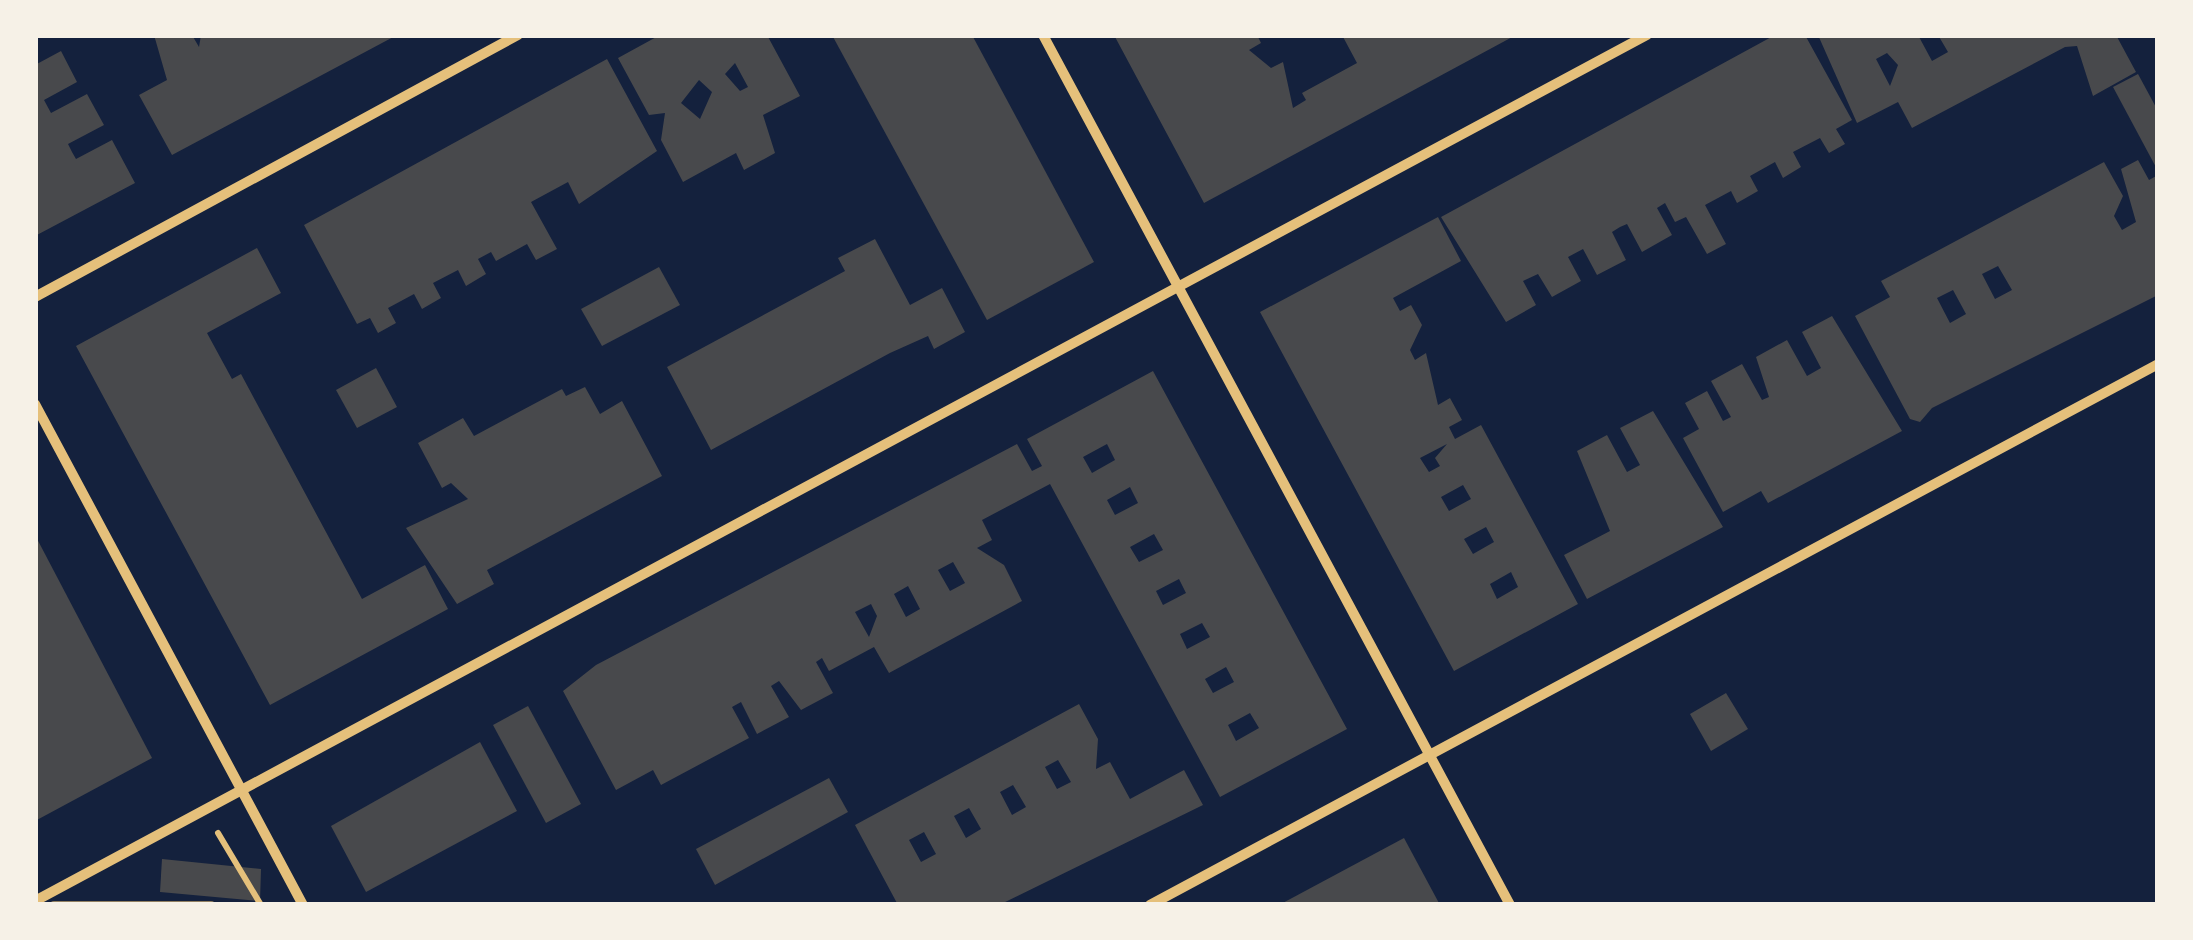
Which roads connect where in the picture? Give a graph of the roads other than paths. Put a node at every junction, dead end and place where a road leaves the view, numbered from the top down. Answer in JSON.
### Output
{"nodes":[{"id":1,"x":518,"y":35,"type":"edge"},
{"id":2,"x":1043,"y":35,"type":"edge"},
{"id":3,"x":1647,"y":35,"type":"edge"},
{"id":4,"x":1179,"y":286,"type":"junction"},
{"id":5,"x":35,"y":297,"type":"edge"},
{"id":6,"x":2158,"y":364,"type":"edge"},
{"id":7,"x":35,"y":404,"type":"edge"},
{"id":8,"x":1430,"y":756,"type":"junction"},
{"id":9,"x":242,"y":791,"type":"junction"},
{"id":10,"x":35,"y":901,"type":"edge"},
{"id":11,"x":303,"y":905,"type":"edge"},
{"id":12,"x":1150,"y":905,"type":"edge"},
{"id":13,"x":1510,"y":905,"type":"edge"}],
"edges":[{"from":1,"to":5,"type":"street"},
{"from":2,"to":4,"type":"street"},
{"from":3,"to":4,"type":"street"},
{"from":4,"to":8,"type":"street"},
{"from":4,"to":9,"type":"street"},
{"from":6,"to":8,"type":"street"},
{"from":7,"to":9,"type":"street"},
{"from":8,"to":12,"type":"street"},
{"from":8,"to":13,"type":"street"},
{"from":9,"to":10,"type":"street"},
{"from":9,"to":11,"type":"street"}]}
